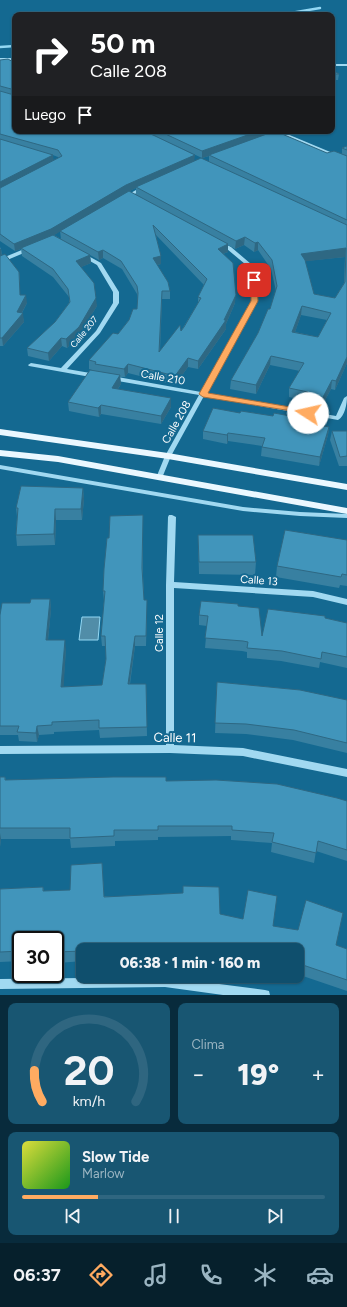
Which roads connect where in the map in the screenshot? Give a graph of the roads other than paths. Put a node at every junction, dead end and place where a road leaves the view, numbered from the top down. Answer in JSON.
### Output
{"nodes":[{"id":1,"x":0,"y":59,"type":"edge"},
{"id":2,"x":12,"y":59,"type":"edge"},
{"id":3,"x":335,"y":65,"type":"edge"},
{"id":4,"x":347,"y":65,"type":"edge"},
{"id":5,"x":280,"y":134,"type":"edge"},
{"id":6,"x":347,"y":161,"type":"edge"},
{"id":7,"x":150,"y":185,"type":"edge"},
{"id":8,"x":129,"y":195,"type":"junction"},
{"id":9,"x":135,"y":198,"type":"edge"},
{"id":10,"x":122,"y":199,"type":"edge"},
{"id":11,"x":215,"y":241,"type":"edge"},
{"id":12,"x":34,"y":247,"type":"edge"},
{"id":13,"x":80,"y":253,"type":"edge"},
{"id":14,"x":0,"y":261,"type":"edge"},
{"id":15,"x":31,"y":365,"type":"dead end"},
{"id":16,"x":63,"y":370,"type":"junction"},
{"id":17,"x":203,"y":394,"type":"junction"},
{"id":18,"x":347,"y":398,"type":"edge"},
{"id":19,"x":0,"y":432,"type":"edge"},
{"id":20,"x":0,"y":453,"type":"edge"},
{"id":21,"x":168,"y":456,"type":"junction"},
{"id":22,"x":0,"y":466,"type":"edge"},
{"id":23,"x":159,"y":478,"type":"junction"},
{"id":24,"x":347,"y":487,"type":"edge"},
{"id":25,"x":347,"y":511,"type":"edge"},
{"id":26,"x":347,"y":516,"type":"edge"},
{"id":27,"x":172,"y":517,"type":"dead end"},
{"id":28,"x":170,"y":585,"type":"junction"},
{"id":29,"x":347,"y":602,"type":"edge"},
{"id":30,"x":170,"y":749,"type":"junction"},
{"id":31,"x":0,"y":750,"type":"edge"},
{"id":32,"x":347,"y":773,"type":"edge"},
{"id":33,"x":0,"y":984,"type":"edge"},
{"id":34,"x":264,"y":995,"type":"edge"}],
"edges":[{"from":1,"to":2,"type":"street"},
{"from":3,"to":4,"type":"street"},
{"from":5,"to":6,"type":"street"},
{"from":7,"to":8,"type":"street"},
{"from":8,"to":9,"type":"street"},
{"from":8,"to":10,"type":"street"},
{"from":11,"to":17,"type":"street","name":"Calle 208"},
{"from":12,"to":14,"type":"street"},
{"from":13,"to":16,"type":"street","name":"Calle 207"},
{"from":15,"to":16,"type":"street","name":"Calle 210"},
{"from":16,"to":17,"type":"street","name":"Calle 210"},
{"from":17,"to":18,"type":"street","name":"Calle 210"},
{"from":17,"to":21,"type":"street","name":"Calle 208"},
{"from":19,"to":21,"type":"main road"},
{"from":20,"to":23,"type":"main road"},
{"from":21,"to":23,"type":"street","name":"Calle 208"},
{"from":21,"to":24,"type":"main road"},
{"from":22,"to":26,"type":"street"},
{"from":23,"to":25,"type":"main road"},
{"from":27,"to":28,"type":"street","name":"Calle 12"},
{"from":28,"to":29,"type":"street","name":"Calle 13"},
{"from":28,"to":30,"type":"street","name":"Calle 12"},
{"from":30,"to":31,"type":"street","name":"Calle 11"},
{"from":30,"to":32,"type":"street","name":"Calle 11"},
{"from":33,"to":34,"type":"street"}]}
